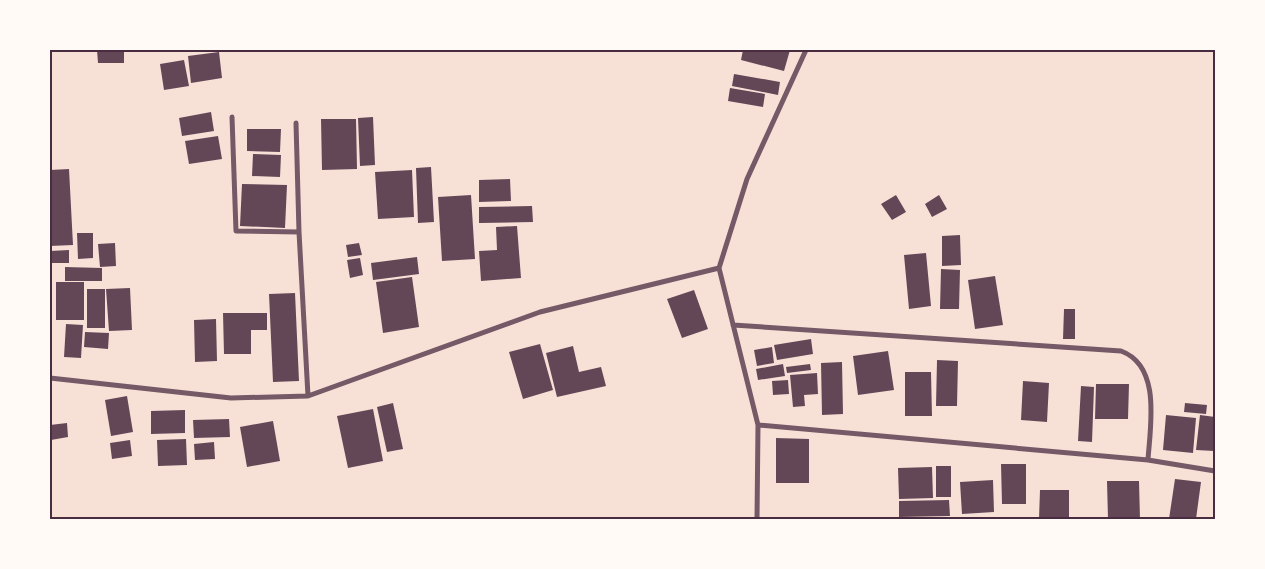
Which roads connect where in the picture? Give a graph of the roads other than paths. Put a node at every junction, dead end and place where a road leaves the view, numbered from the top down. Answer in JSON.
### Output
{"nodes":[{"id":1,"x":806,"y":50,"type":"edge"},
{"id":2,"x":232,"y":117,"type":"dead end"},
{"id":3,"x":296,"y":123,"type":"dead end"},
{"id":4,"x":299,"y":232,"type":"junction"},
{"id":5,"x":719,"y":268,"type":"junction"},
{"id":6,"x":733,"y":325,"type":"junction"},
{"id":7,"x":50,"y":378,"type":"edge"},
{"id":8,"x":308,"y":396,"type":"junction"},
{"id":9,"x":758,"y":425,"type":"junction"},
{"id":10,"x":1148,"y":460,"type":"junction"},
{"id":11,"x":1215,"y":472,"type":"edge"},
{"id":12,"x":757,"y":519,"type":"edge"}],
"edges":[{"from":1,"to":5,"type":"street"},
{"from":2,"to":4,"type":"street"},
{"from":3,"to":4,"type":"street"},
{"from":4,"to":8,"type":"street"},
{"from":5,"to":6,"type":"street"},
{"from":5,"to":8,"type":"street"},
{"from":6,"to":9,"type":"street"},
{"from":6,"to":10,"type":"street"},
{"from":7,"to":8,"type":"street"},
{"from":9,"to":10,"type":"street"},
{"from":9,"to":12,"type":"street"},
{"from":10,"to":11,"type":"street"}]}
